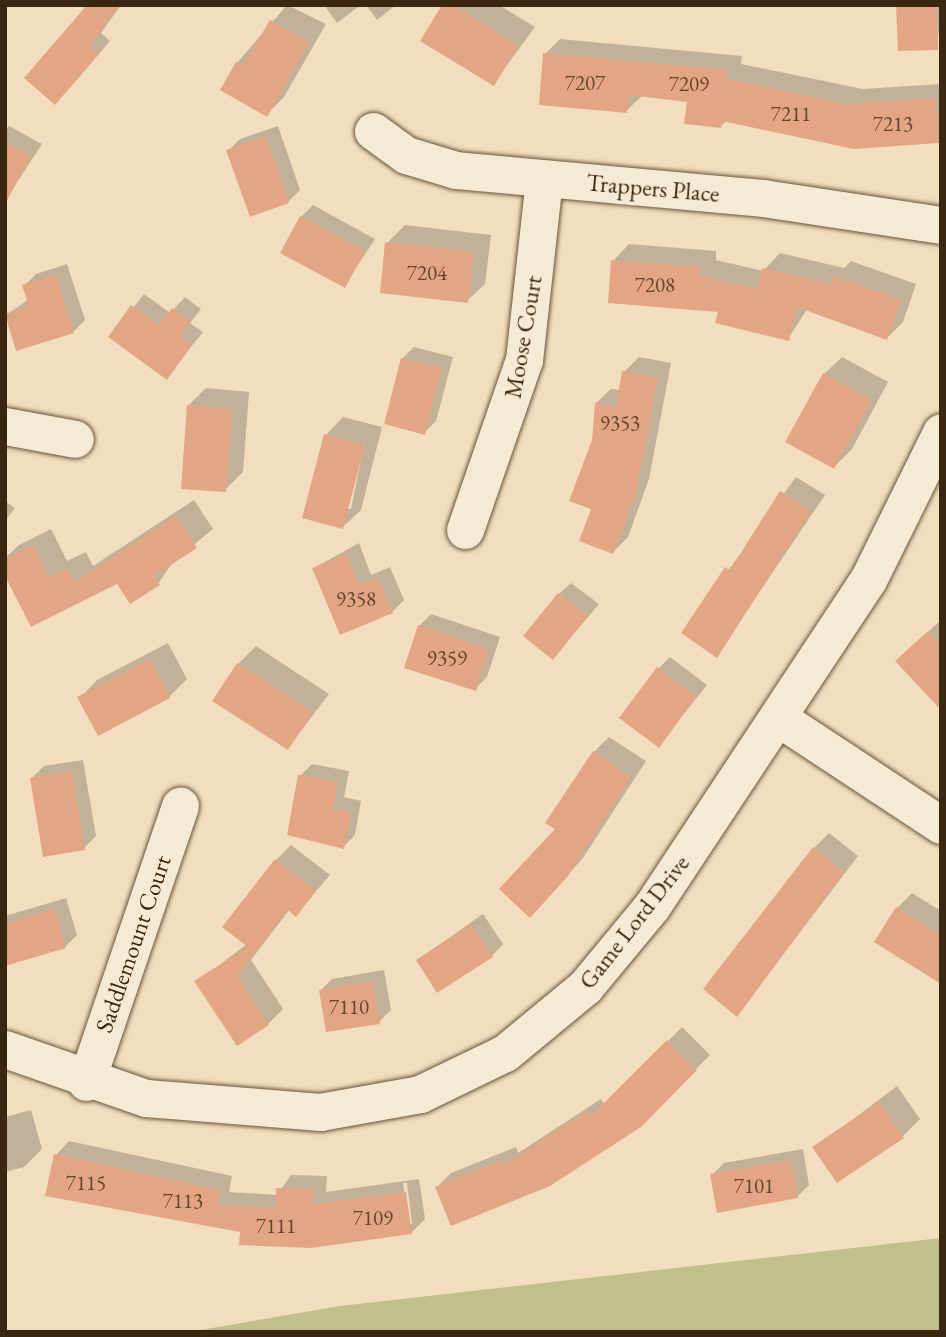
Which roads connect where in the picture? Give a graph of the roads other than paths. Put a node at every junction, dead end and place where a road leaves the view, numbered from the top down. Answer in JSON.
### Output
{"nodes":[{"id":1,"x":373,"y":131,"type":"dead end"},
{"id":2,"x":544,"y":179,"type":"junction"},
{"id":3,"x":941,"y":225,"type":"edge"},
{"id":4,"x":5,"y":426,"type":"edge"},
{"id":5,"x":941,"y":432,"type":"edge"},
{"id":6,"x":75,"y":439,"type":"dead end"},
{"id":7,"x":465,"y":530,"type":"dead end"},
{"id":8,"x":780,"y":719,"type":"junction"},
{"id":9,"x":180,"y":806,"type":"dead end"},
{"id":10,"x":941,"y":825,"type":"edge"},
{"id":11,"x":5,"y":1049,"type":"edge"},
{"id":12,"x":86,"y":1082,"type":"junction"}],
"edges":[{"from":1,"to":2,"type":"street","name":"Trappers Place"},
{"from":2,"to":3,"type":"street","name":"Trappers Place"},
{"from":2,"to":7,"type":"street","name":"Moose Court"},
{"from":4,"to":6,"type":"street"},
{"from":5,"to":8,"type":"street","name":"Game Lord Drive"},
{"from":8,"to":10,"type":"street"},
{"from":8,"to":12,"type":"street","name":"Game Lord Drive"},
{"from":9,"to":12,"type":"street","name":"Saddlemount Court"},
{"from":11,"to":12,"type":"street","name":"Game Lord Drive"}]}
